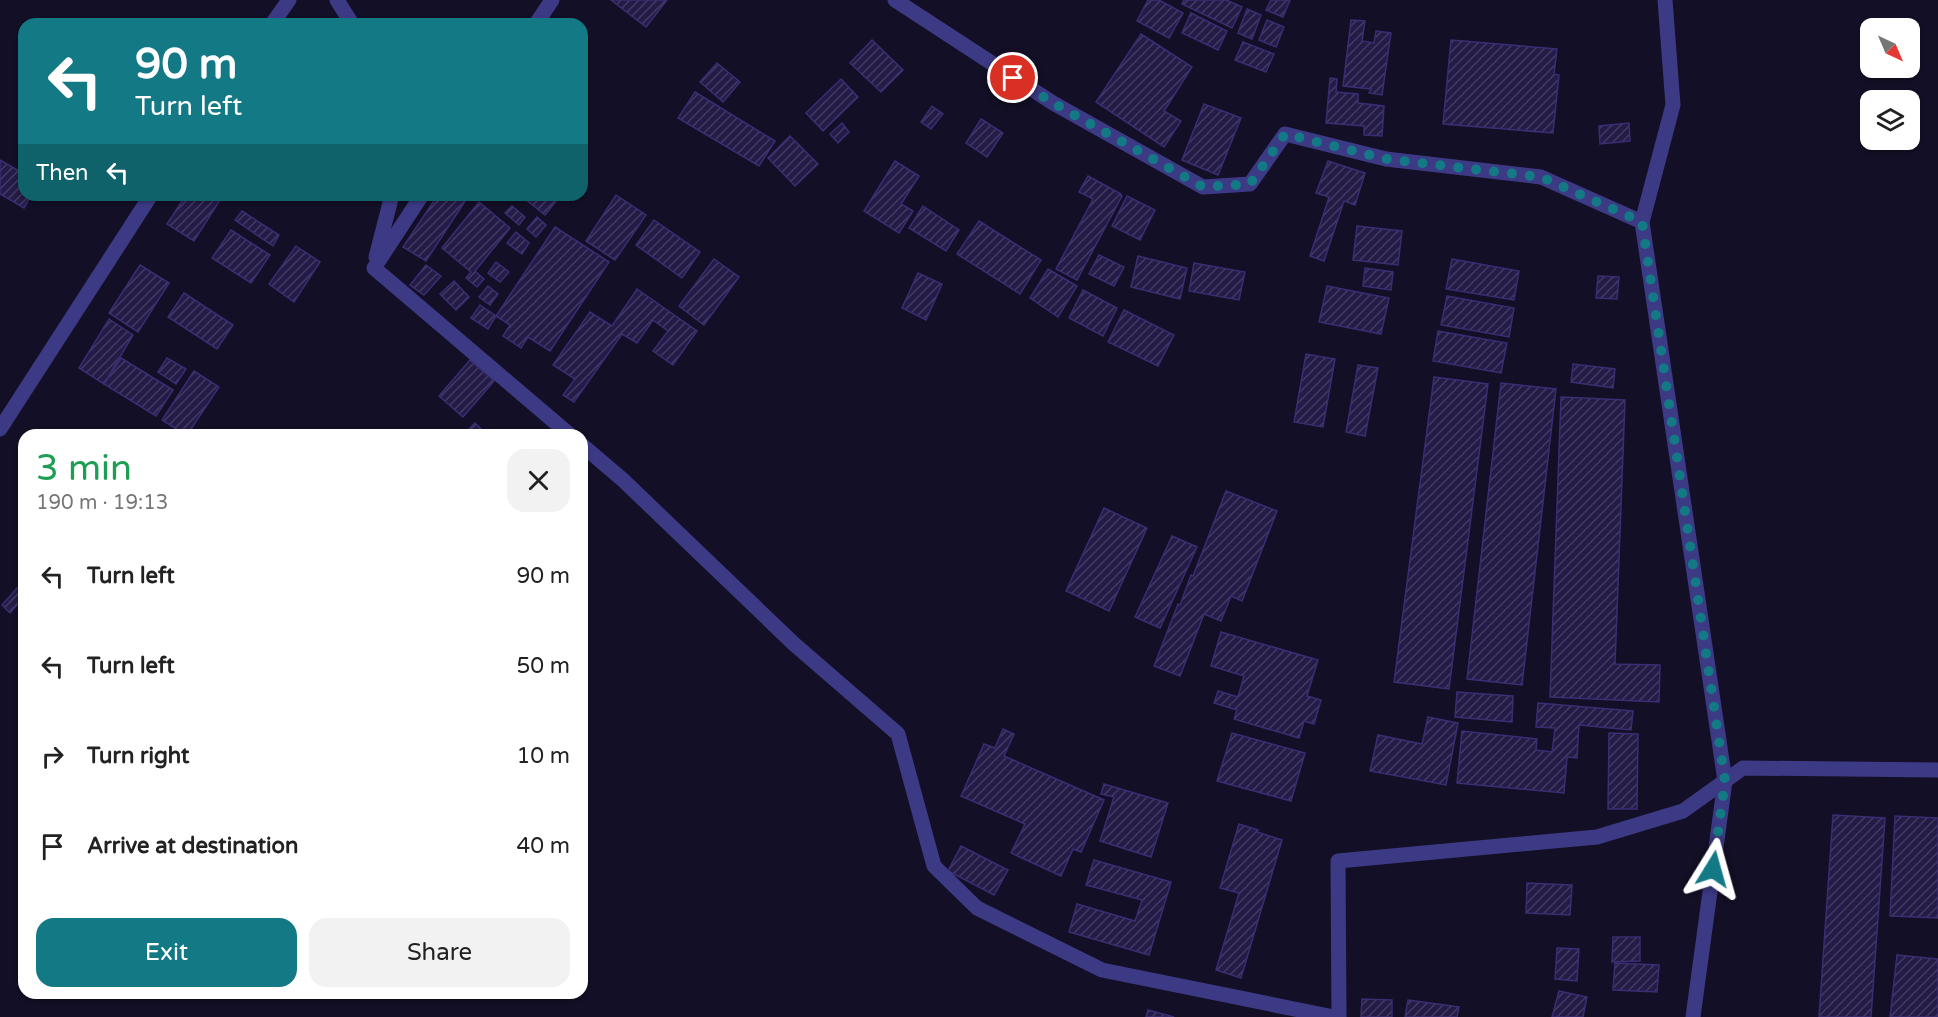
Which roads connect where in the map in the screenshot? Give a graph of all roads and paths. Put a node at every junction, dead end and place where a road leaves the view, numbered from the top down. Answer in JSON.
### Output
{"nodes":[{"id":1,"x":289,"y":0,"type":"edge"},
{"id":2,"x":337,"y":0,"type":"edge"},
{"id":3,"x":552,"y":0,"type":"edge"},
{"id":4,"x":895,"y":0,"type":"edge"},
{"id":5,"x":1665,"y":0,"type":"edge"},
{"id":6,"x":276,"y":18,"type":"edge"},
{"id":7,"x":348,"y":18,"type":"edge"},
{"id":8,"x":540,"y":18,"type":"edge"},
{"id":9,"x":147,"y":201,"type":"edge"},
{"id":10,"x":391,"y":201,"type":"edge"},
{"id":11,"x":418,"y":201,"type":"edge"},
{"id":12,"x":1642,"y":222,"type":"junction"},
{"id":13,"x":374,"y":268,"type":"junction"},
{"id":14,"x":0,"y":429,"type":"edge"},
{"id":15,"x":563,"y":429,"type":"edge"},
{"id":16,"x":588,"y":450,"type":"edge"},
{"id":17,"x":1938,"y":770,"type":"edge"},
{"id":18,"x":1725,"y":781,"type":"junction"},
{"id":19,"x":1334,"y":1017,"type":"edge"},
{"id":20,"x":1339,"y":1017,"type":"edge"},
{"id":21,"x":1693,"y":1017,"type":"edge"}],
"edges":[{"from":1,"to":6,"type":"street"},
{"from":2,"to":7,"type":"street"},
{"from":3,"to":8,"type":"street"},
{"from":4,"to":12,"type":"street"},
{"from":5,"to":12,"type":"street"},
{"from":9,"to":14,"type":"street"},
{"from":10,"to":13,"type":"street"},
{"from":11,"to":13,"type":"street"},
{"from":12,"to":18,"type":"street"},
{"from":13,"to":15,"type":"street"},
{"from":16,"to":19,"type":"street"},
{"from":17,"to":18,"type":"street"},
{"from":18,"to":20,"type":"street"},
{"from":18,"to":21,"type":"street"}]}
